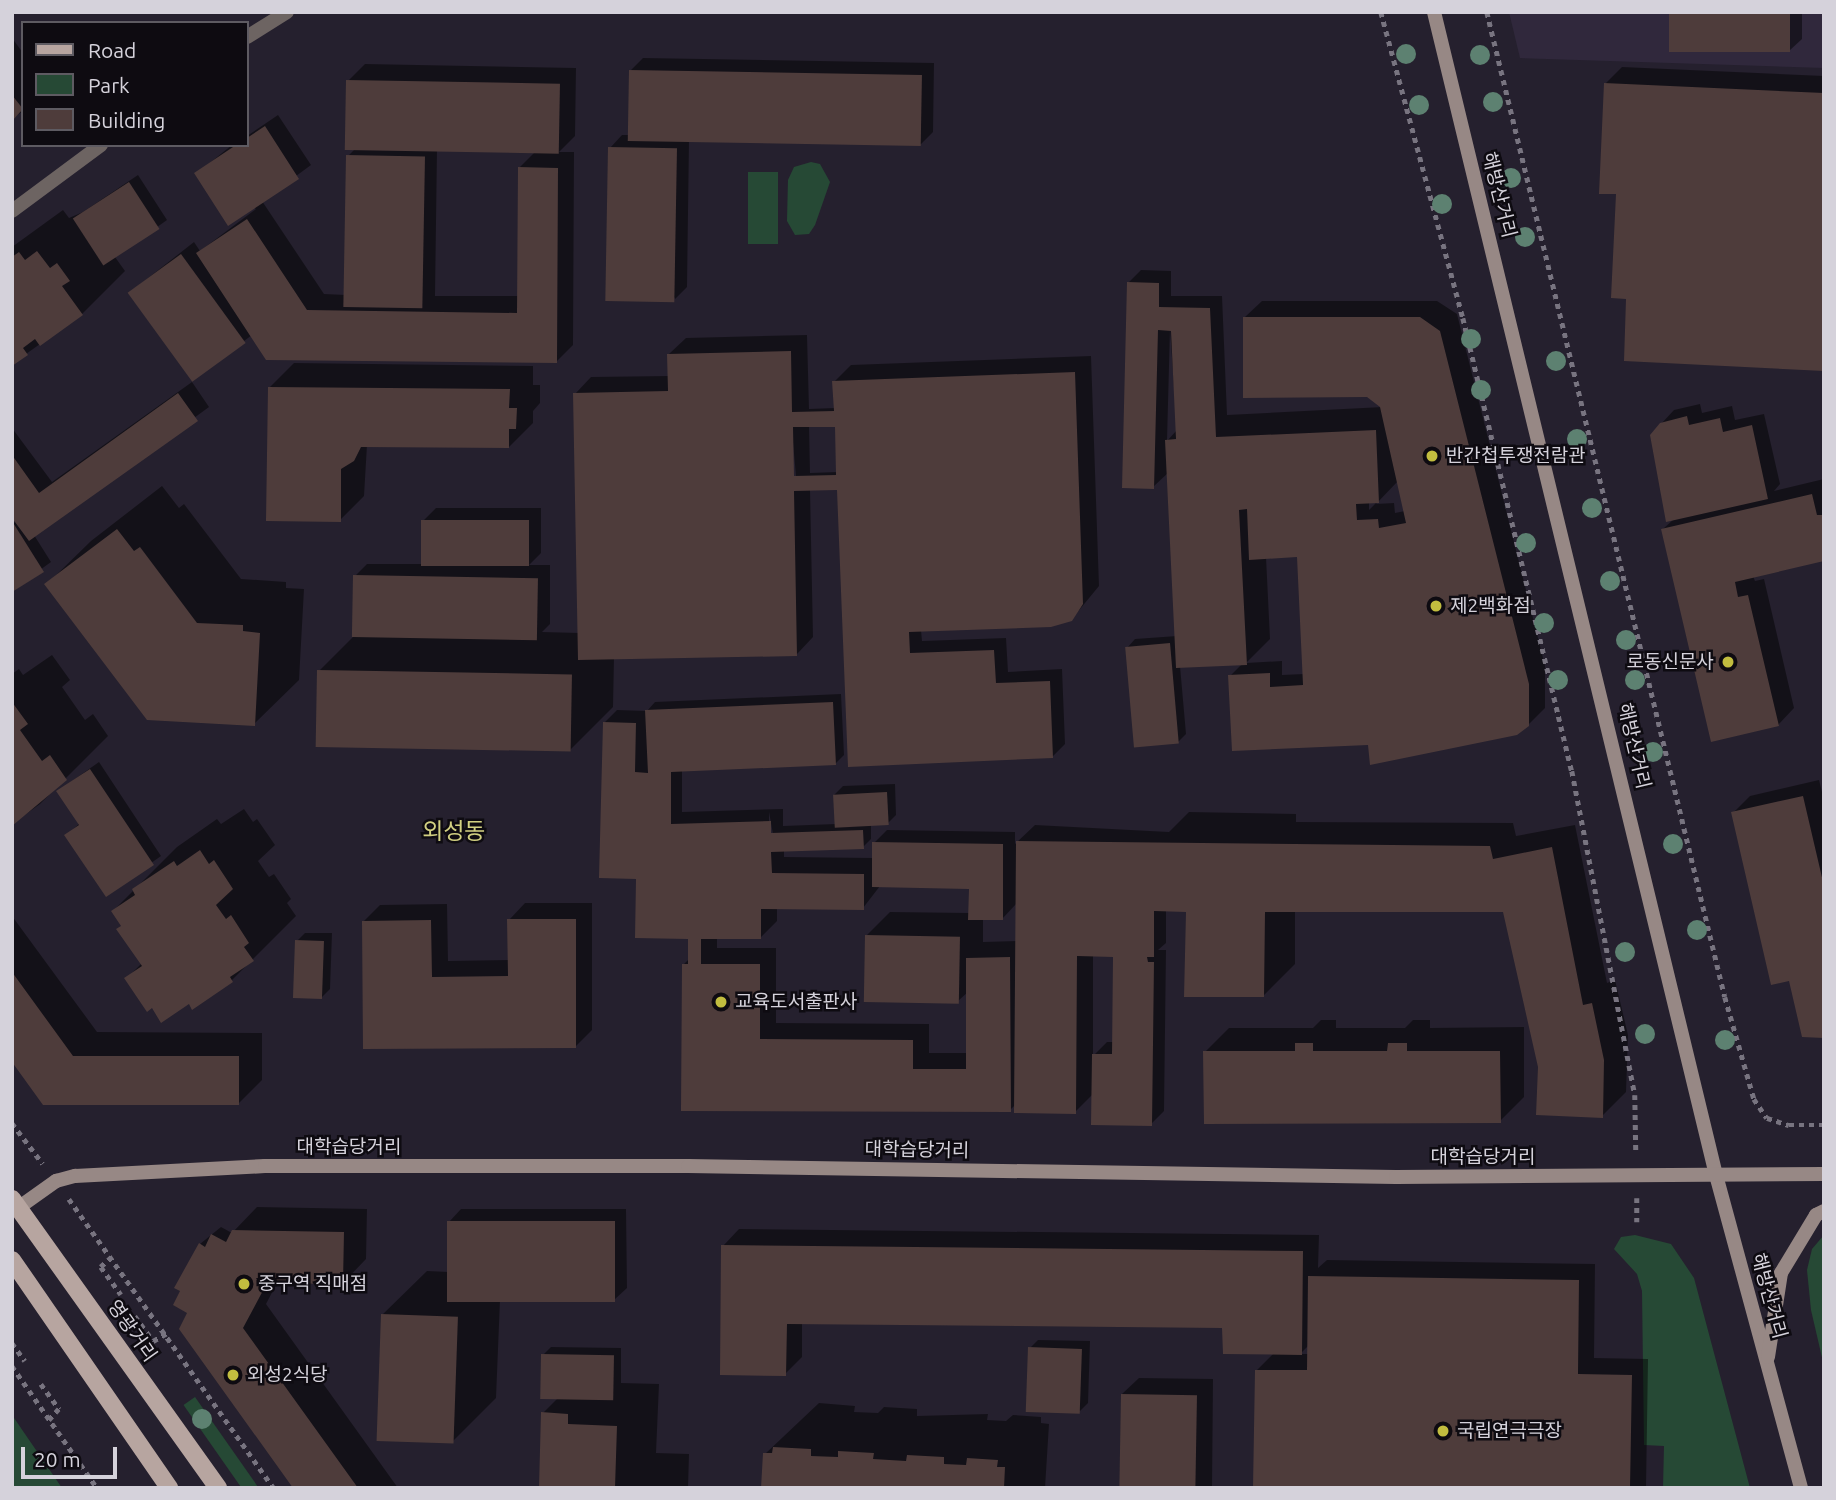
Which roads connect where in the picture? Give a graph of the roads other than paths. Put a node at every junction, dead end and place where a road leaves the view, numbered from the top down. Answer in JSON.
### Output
{"nodes":[{"id":1,"x":286,"y":12,"type":"edge"},
{"id":2,"x":1434,"y":12,"type":"edge"},
{"id":3,"x":248,"y":36,"type":"edge"},
{"id":4,"x":98,"y":147,"type":"edge"},
{"id":5,"x":12,"y":211,"type":"edge"},
{"id":6,"x":1824,"y":1174,"type":"edge"},
{"id":7,"x":1716,"y":1175,"type":"junction"},
{"id":8,"x":15,"y":1203,"type":"edge"},
{"id":9,"x":1824,"y":1211,"type":"edge"},
{"id":10,"x":12,"y":1260,"type":"edge"},
{"id":11,"x":1767,"y":1362,"type":"junction"},
{"id":12,"x":169,"y":1488,"type":"edge"},
{"id":13,"x":218,"y":1488,"type":"edge"},
{"id":14,"x":1801,"y":1488,"type":"edge"}],
"edges":[{"from":1,"to":3,"type":"street"},
{"from":2,"to":7,"type":"main road","name":"해방산거리"},
{"from":4,"to":5,"type":"street"},
{"from":6,"to":7,"type":"main road","name":"대학습당거리"},
{"from":7,"to":8,"type":"main road","name":"대학습당거리"},
{"from":7,"to":11,"type":"main road","name":"해방산거리"},
{"from":8,"to":13,"type":"main road","name":"영광거리"},
{"from":9,"to":11,"type":"main road"},
{"from":10,"to":12,"type":"main road"},
{"from":11,"to":14,"type":"main road","name":"해방산거리"}]}
